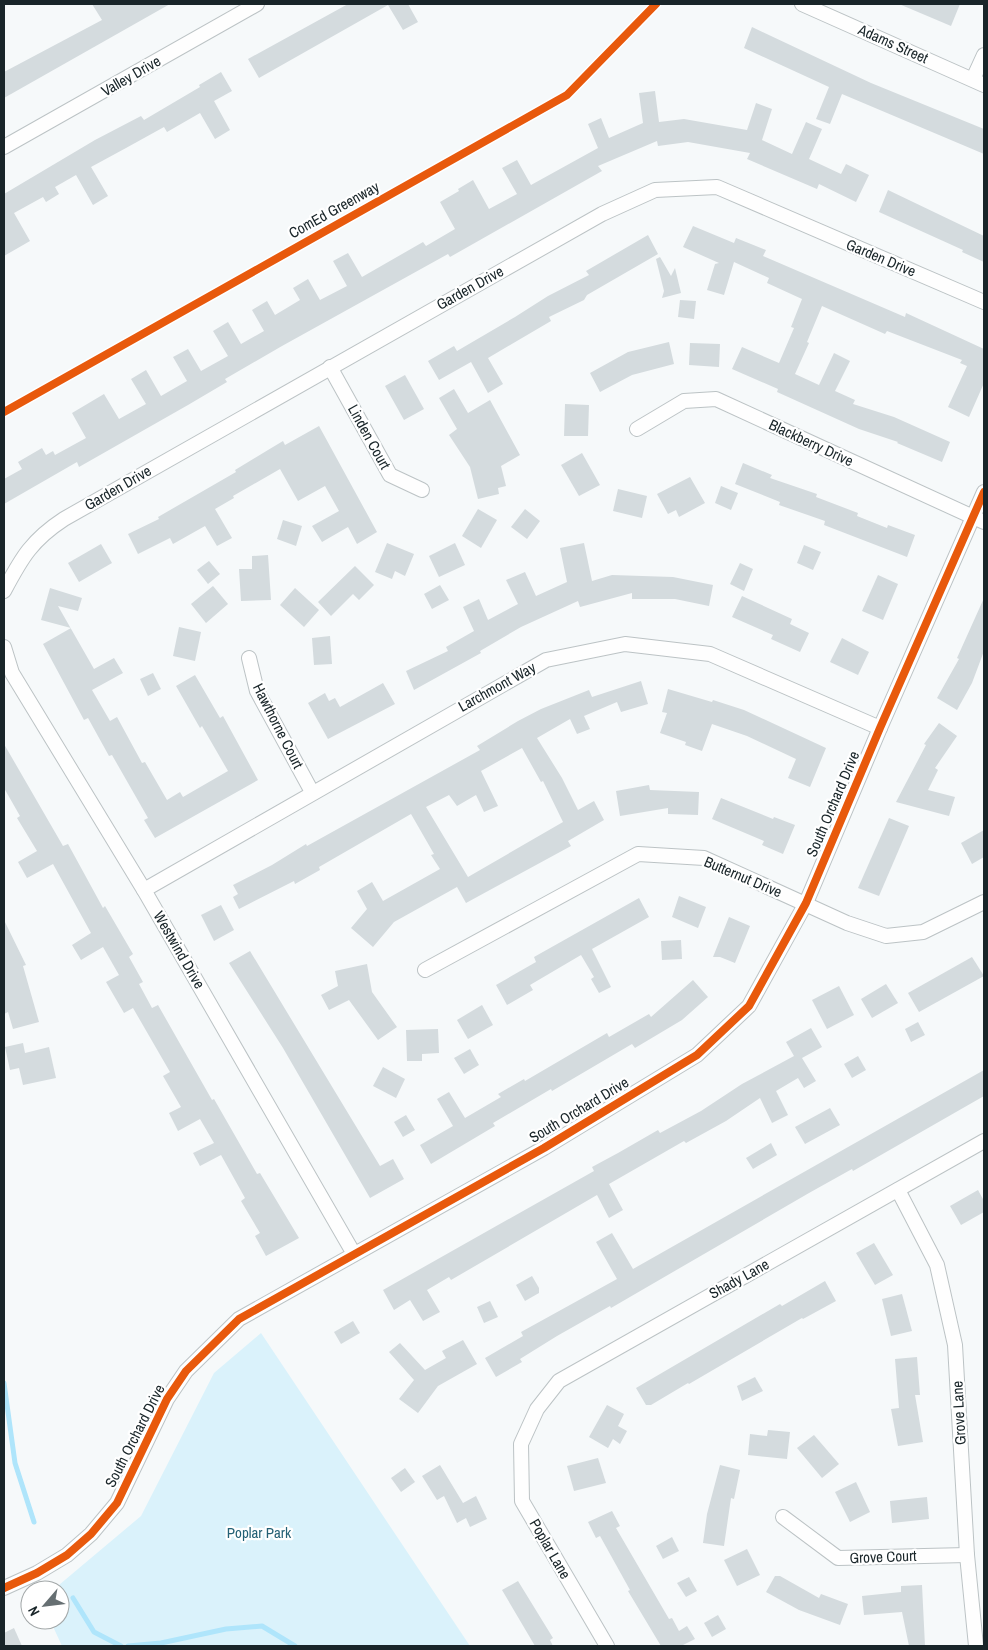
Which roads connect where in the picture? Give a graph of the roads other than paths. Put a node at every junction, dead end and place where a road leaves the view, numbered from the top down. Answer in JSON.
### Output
{"nodes":[{"id":1,"x":257,"y":4,"type":"edge"},
{"id":2,"x":802,"y":4,"type":"edge"},
{"id":3,"x":984,"y":55,"type":"edge"},
{"id":4,"x":978,"y":82,"type":"edge"},
{"id":5,"x":4,"y":147,"type":"edge"},
{"id":6,"x":984,"y":302,"type":"edge"},
{"id":7,"x":330,"y":367,"type":"junction"},
{"id":8,"x":637,"y":429,"type":"dead end"},
{"id":9,"x":422,"y":490,"type":"dead end"},
{"id":10,"x":984,"y":492,"type":"edge"},
{"id":11,"x":979,"y":520,"type":"edge"},
{"id":12,"x":4,"y":591,"type":"edge"},
{"id":13,"x":4,"y":646,"type":"edge"},
{"id":14,"x":249,"y":658,"type":"dead end"},
{"id":15,"x":880,"y":728,"type":"junction"},
{"id":16,"x":312,"y":792,"type":"junction"},
{"id":17,"x":144,"y":890,"type":"junction"},
{"id":18,"x":984,"y":902,"type":"edge"},
{"id":19,"x":806,"y":903,"type":"junction"},
{"id":20,"x":425,"y":970,"type":"dead end"},
{"id":21,"x":984,"y":1142,"type":"edge"},
{"id":22,"x":898,"y":1190,"type":"junction"},
{"id":23,"x":354,"y":1254,"type":"junction"},
{"id":24,"x":521,"y":1444,"type":"joint"},
{"id":25,"x":783,"y":1517,"type":"dead end"},
{"id":26,"x":967,"y":1554,"type":"junction"},
{"id":27,"x":4,"y":1588,"type":"edge"},
{"id":28,"x":607,"y":1646,"type":"edge"},
{"id":29,"x":976,"y":1646,"type":"edge"}],
"edges":[{"from":1,"to":5,"type":"street","name":"Valley Drive"},
{"from":2,"to":4,"type":"street","name":"Adams Street"},
{"from":3,"to":4,"type":"street"},
{"from":6,"to":7,"type":"street","name":"Garden Drive"},
{"from":7,"to":9,"type":"street","name":"Linden Court"},
{"from":7,"to":12,"type":"street","name":"Garden Drive"},
{"from":8,"to":11,"type":"street","name":"Blackberry Drive"},
{"from":10,"to":11,"type":"street","name":"South Orchard Drive"},
{"from":11,"to":15,"type":"street","name":"South Orchard Drive"},
{"from":13,"to":17,"type":"street","name":"Westwind Drive"},
{"from":14,"to":16,"type":"street","name":"Hawthorne Court"},
{"from":15,"to":16,"type":"street","name":"Larchmont Way"},
{"from":15,"to":19,"type":"street","name":"South Orchard Drive"},
{"from":16,"to":17,"type":"street","name":"Larchmont Way"},
{"from":17,"to":23,"type":"street","name":"Westwind Drive"},
{"from":18,"to":19,"type":"street","name":"Butternut Drive"},
{"from":19,"to":20,"type":"street","name":"Butternut Drive"},
{"from":19,"to":23,"type":"street","name":"South Orchard Drive"},
{"from":21,"to":22,"type":"street","name":"Shady Lane"},
{"from":22,"to":24,"type":"street","name":"Shady Lane"},
{"from":22,"to":26,"type":"street","name":"Grove Lane"},
{"from":23,"to":27,"type":"street","name":"South Orchard Drive"},
{"from":24,"to":28,"type":"street","name":"Poplar Lane"},
{"from":25,"to":26,"type":"street","name":"Grove Court"},
{"from":26,"to":29,"type":"street","name":"Grove Lane"}]}
